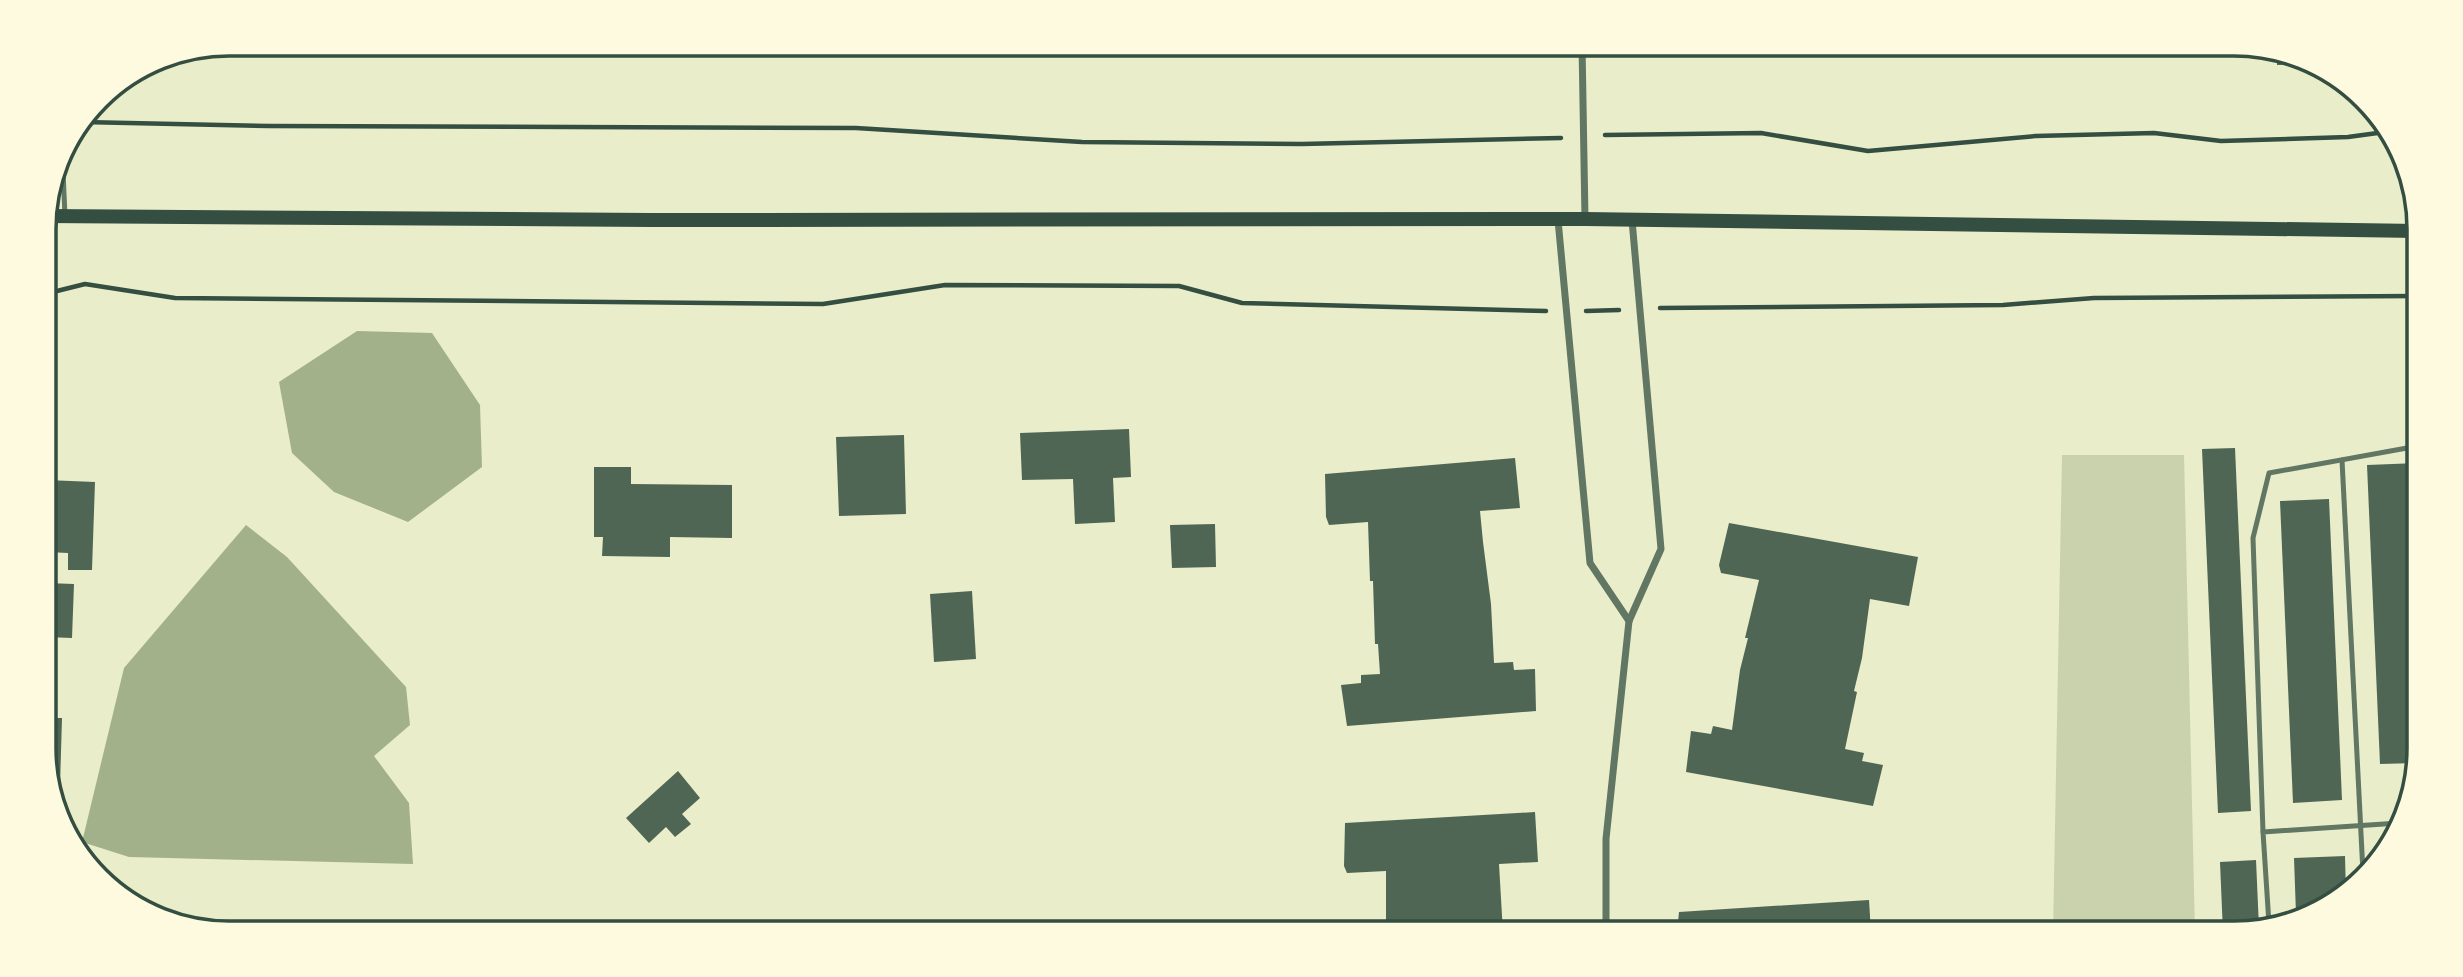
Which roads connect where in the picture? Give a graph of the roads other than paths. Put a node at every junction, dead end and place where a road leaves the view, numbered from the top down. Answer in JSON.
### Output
{"nodes":[{"id":1,"x":1582,"y":56,"type":"edge"},
{"id":2,"x":63,"y":180,"type":"edge"},
{"id":3,"x":56,"y":216,"type":"edge"},
{"id":4,"x":65,"y":216,"type":"junction"},
{"id":5,"x":1585,"y":219,"type":"junction"},
{"id":6,"x":1558,"y":220,"type":"junction"},
{"id":7,"x":1632,"y":220,"type":"junction"},
{"id":8,"x":2407,"y":231,"type":"edge"},
{"id":9,"x":2407,"y":448,"type":"edge"},
{"id":10,"x":2342,"y":460,"type":"junction"},
{"id":11,"x":1629,"y":621,"type":"junction"},
{"id":12,"x":2390,"y":823,"type":"edge"},
{"id":13,"x":2360,"y":825,"type":"junction"},
{"id":14,"x":2263,"y":832,"type":"junction"},
{"id":15,"x":2362,"y":864,"type":"edge"},
{"id":16,"x":2269,"y":918,"type":"edge"},
{"id":17,"x":1606,"y":921,"type":"edge"}],
"edges":[{"from":1,"to":5,"type":"street"},
{"from":2,"to":4,"type":"lane"},
{"from":3,"to":4,"type":"main road"},
{"from":4,"to":6,"type":"main road"},
{"from":5,"to":6,"type":"main road"},
{"from":5,"to":7,"type":"main road"},
{"from":6,"to":11,"type":"street"},
{"from":7,"to":8,"type":"main road"},
{"from":7,"to":11,"type":"street"},
{"from":9,"to":10,"type":"lane"},
{"from":10,"to":13,"type":"lane"},
{"from":10,"to":14,"type":"lane"},
{"from":11,"to":17,"type":"street"},
{"from":12,"to":13,"type":"lane"},
{"from":13,"to":14,"type":"lane"},
{"from":13,"to":15,"type":"lane"},
{"from":14,"to":16,"type":"lane"}]}
